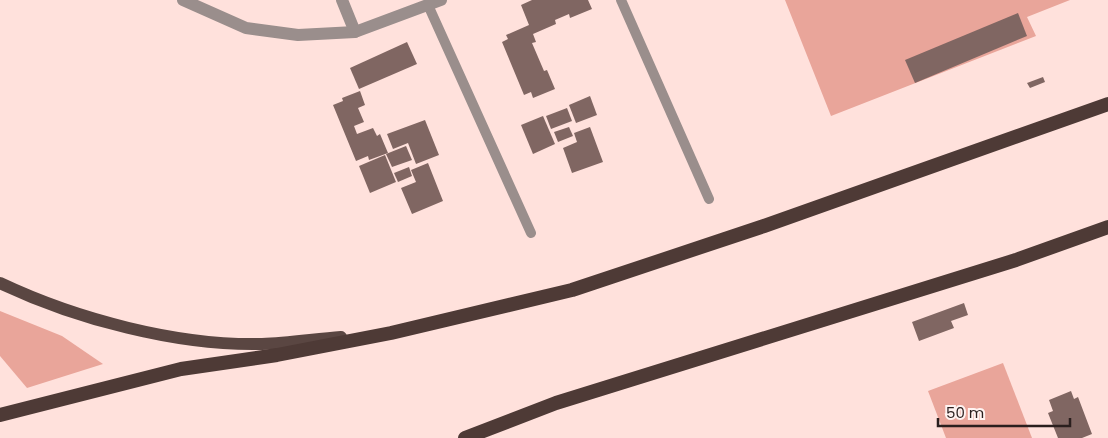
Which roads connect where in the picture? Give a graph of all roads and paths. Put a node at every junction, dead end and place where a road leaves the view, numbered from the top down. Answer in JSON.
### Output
{"nodes":[{"id":1,"x":183,"y":0,"type":"edge"},
{"id":2,"x":342,"y":0,"type":"edge"},
{"id":3,"x":441,"y":0,"type":"edge"},
{"id":4,"x":621,"y":0,"type":"edge"},
{"id":5,"x":428,"y":5,"type":"junction"},
{"id":6,"x":355,"y":32,"type":"junction"},
{"id":7,"x":1108,"y":104,"type":"edge"},
{"id":8,"x":709,"y":199,"type":"dead end"},
{"id":9,"x":1108,"y":227,"type":"edge"},
{"id":10,"x":531,"y":233,"type":"dead end"},
{"id":11,"x":0,"y":283,"type":"edge"},
{"id":12,"x":391,"y":333,"type":"junction"},
{"id":13,"x":0,"y":415,"type":"edge"},
{"id":14,"x":465,"y":438,"type":"edge"}],
"edges":[{"from":1,"to":6,"type":"street"},
{"from":2,"to":6,"type":"street"},
{"from":3,"to":5,"type":"street"},
{"from":4,"to":8,"type":"lane"},
{"from":5,"to":6,"type":"street"},
{"from":5,"to":10,"type":"lane"},
{"from":7,"to":12,"type":"highway"},
{"from":9,"to":14,"type":"highway"},
{"from":11,"to":12,"type":"main road"},
{"from":12,"to":13,"type":"highway"}]}
